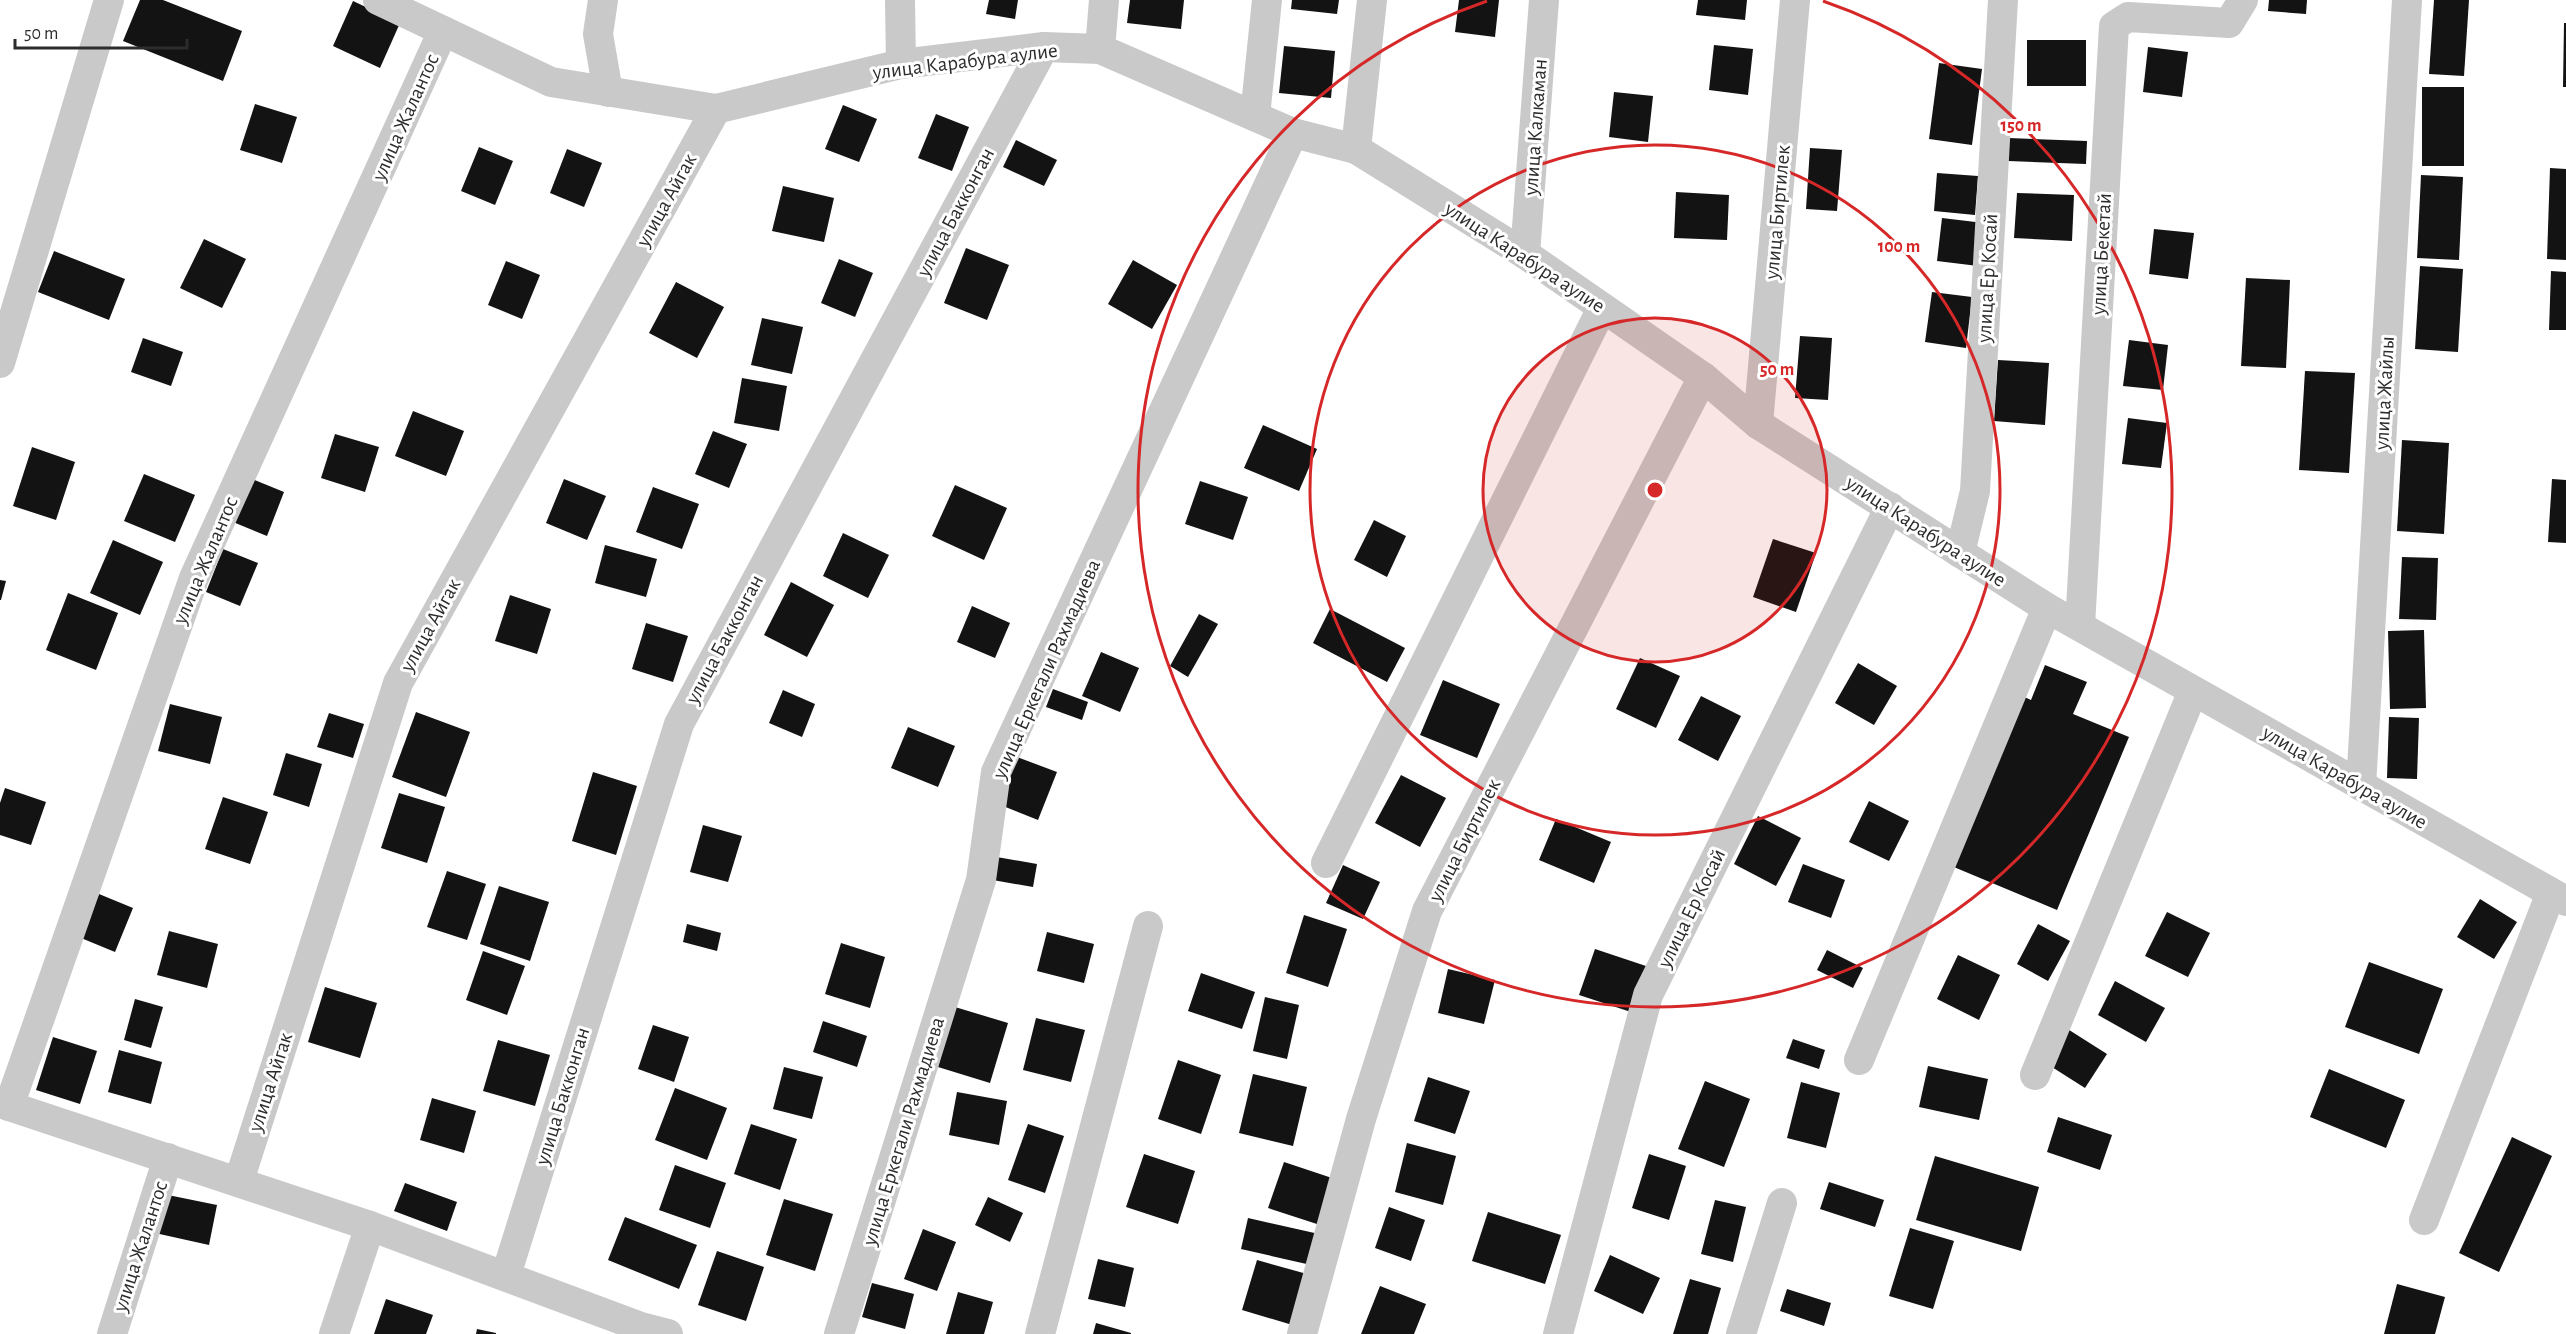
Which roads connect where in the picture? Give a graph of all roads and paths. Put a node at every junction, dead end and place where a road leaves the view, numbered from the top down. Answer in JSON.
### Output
{"nodes":[{"id":1,"x":109,"y":0,"type":"edge"},
{"id":2,"x":378,"y":0,"type":"edge"},
{"id":3,"x":603,"y":0,"type":"edge"},
{"id":4,"x":900,"y":0,"type":"edge"},
{"id":5,"x":1104,"y":0,"type":"edge"},
{"id":6,"x":1267,"y":0,"type":"edge"},
{"id":7,"x":1372,"y":0,"type":"edge"},
{"id":8,"x":1544,"y":0,"type":"edge"},
{"id":9,"x":1795,"y":0,"type":"edge"},
{"id":10,"x":2003,"y":0,"type":"edge"},
{"id":11,"x":2243,"y":0,"type":"edge"},
{"id":12,"x":2407,"y":0,"type":"edge"},
{"id":13,"x":443,"y":31,"type":"junction"},
{"id":14,"x":1044,"y":47,"type":"junction"},
{"id":15,"x":1100,"y":49,"type":"junction"},
{"id":16,"x":901,"y":64,"type":"junction"},
{"id":17,"x":608,"y":92,"type":"junction"},
{"id":18,"x":716,"y":110,"type":"junction"},
{"id":19,"x":1255,"y":117,"type":"junction"},
{"id":20,"x":1293,"y":132,"type":"junction"},
{"id":21,"x":1356,"y":149,"type":"junction"},
{"id":22,"x":1525,"y":254,"type":"junction"},
{"id":23,"x":1602,"y":308,"type":"junction"},
{"id":24,"x":0,"y":363,"type":"edge"},
{"id":25,"x":1703,"y":377,"type":"junction"},
{"id":26,"x":1758,"y":424,"type":"junction"},
{"id":27,"x":1890,"y":507,"type":"junction"},
{"id":28,"x":1960,"y":553,"type":"junction"},
{"id":29,"x":2047,"y":608,"type":"junction"},
{"id":30,"x":2080,"y":627,"type":"junction"},
{"id":31,"x":2193,"y":691,"type":"junction"},
{"id":32,"x":2361,"y":786,"type":"junction"},
{"id":33,"x":1326,"y":863,"type":"dead end"},
{"id":34,"x":2559,"y":897,"type":"edge"},
{"id":35,"x":1148,"y":926,"type":"dead end"},
{"id":36,"x":1859,"y":1060,"type":"dead end"},
{"id":37,"x":2035,"y":1076,"type":"dead end"},
{"id":38,"x":4,"y":1105,"type":"edge"},
{"id":39,"x":168,"y":1158,"type":"junction"},
{"id":40,"x":239,"y":1181,"type":"junction"},
{"id":41,"x":1782,"y":1203,"type":"dead end"},
{"id":42,"x":2424,"y":1220,"type":"dead end"},
{"id":43,"x":370,"y":1226,"type":"junction"},
{"id":44,"x":506,"y":1275,"type":"junction"},
{"id":45,"x":649,"y":1332,"type":"edge"},
{"id":46,"x":112,"y":1334,"type":"edge"},
{"id":47,"x":334,"y":1334,"type":"edge"},
{"id":48,"x":839,"y":1334,"type":"edge"},
{"id":49,"x":1040,"y":1334,"type":"edge"},
{"id":50,"x":1302,"y":1334,"type":"edge"},
{"id":51,"x":1558,"y":1334,"type":"edge"},
{"id":52,"x":1741,"y":1334,"type":"edge"}],
"edges":[{"from":1,"to":24,"type":"street"},
{"from":2,"to":13,"type":"street","name":"улица Карабура аулие"},
{"from":3,"to":17,"type":"street"},
{"from":4,"to":16,"type":"street"},
{"from":5,"to":15,"type":"street"},
{"from":6,"to":19,"type":"street"},
{"from":7,"to":21,"type":"street"},
{"from":8,"to":22,"type":"street","name":"улица Калкаман"},
{"from":9,"to":26,"type":"street","name":"улица Биртилек"},
{"from":10,"to":28,"type":"street","name":"улица Ер Косай"},
{"from":11,"to":30,"type":"street","name":"улица Бекетай"},
{"from":12,"to":32,"type":"street","name":"улица Жайлы"},
{"from":13,"to":17,"type":"street","name":"улица Карабура аулие"},
{"from":13,"to":38,"type":"street","name":"улица Жалантос"},
{"from":14,"to":15,"type":"street","name":"улица Карабура аулие"},
{"from":14,"to":16,"type":"street","name":"улица Карабура аулие"},
{"from":14,"to":44,"type":"street","name":"улица Бакконган"},
{"from":15,"to":19,"type":"street","name":"улица Карабура аулие"},
{"from":16,"to":18,"type":"street","name":"улица Карабура аулие"},
{"from":17,"to":18,"type":"street","name":"улица Карабура аулие"},
{"from":18,"to":40,"type":"street","name":"улица Айгак"},
{"from":19,"to":20,"type":"street","name":"улица Карабура аулие"},
{"from":20,"to":21,"type":"street","name":"улица Карабура аулие"},
{"from":20,"to":48,"type":"street","name":"улица Еркегали Рахмадиева"},
{"from":21,"to":22,"type":"street","name":"улица Карабура аулие"},
{"from":22,"to":23,"type":"street","name":"улица Карабура аулие"},
{"from":23,"to":25,"type":"street","name":"улица Карабура аулие"},
{"from":23,"to":33,"type":"street"},
{"from":25,"to":26,"type":"street","name":"улица Карабура аулие"},
{"from":25,"to":50,"type":"street","name":"улица Биртилек"},
{"from":26,"to":27,"type":"street","name":"улица Карабура аулие"},
{"from":27,"to":28,"type":"street","name":"улица Карабура аулие"},
{"from":27,"to":51,"type":"street","name":"улица Ер Косай"},
{"from":28,"to":29,"type":"street","name":"улица Карабура аулие"},
{"from":29,"to":30,"type":"street","name":"улица Карабура аулие"},
{"from":29,"to":36,"type":"street"},
{"from":30,"to":31,"type":"street","name":"улица Карабура аулие"},
{"from":31,"to":32,"type":"street","name":"улица Карабура аулие"},
{"from":31,"to":37,"type":"street"},
{"from":32,"to":34,"type":"street","name":"улица Карабура аулие"},
{"from":34,"to":42,"type":"street"},
{"from":35,"to":49,"type":"street"},
{"from":38,"to":39,"type":"street"},
{"from":39,"to":40,"type":"street"},
{"from":39,"to":46,"type":"street","name":"улица Жалантос"},
{"from":40,"to":43,"type":"street"},
{"from":41,"to":52,"type":"street"},
{"from":43,"to":44,"type":"street"},
{"from":43,"to":47,"type":"street"},
{"from":44,"to":45,"type":"street"}]}
